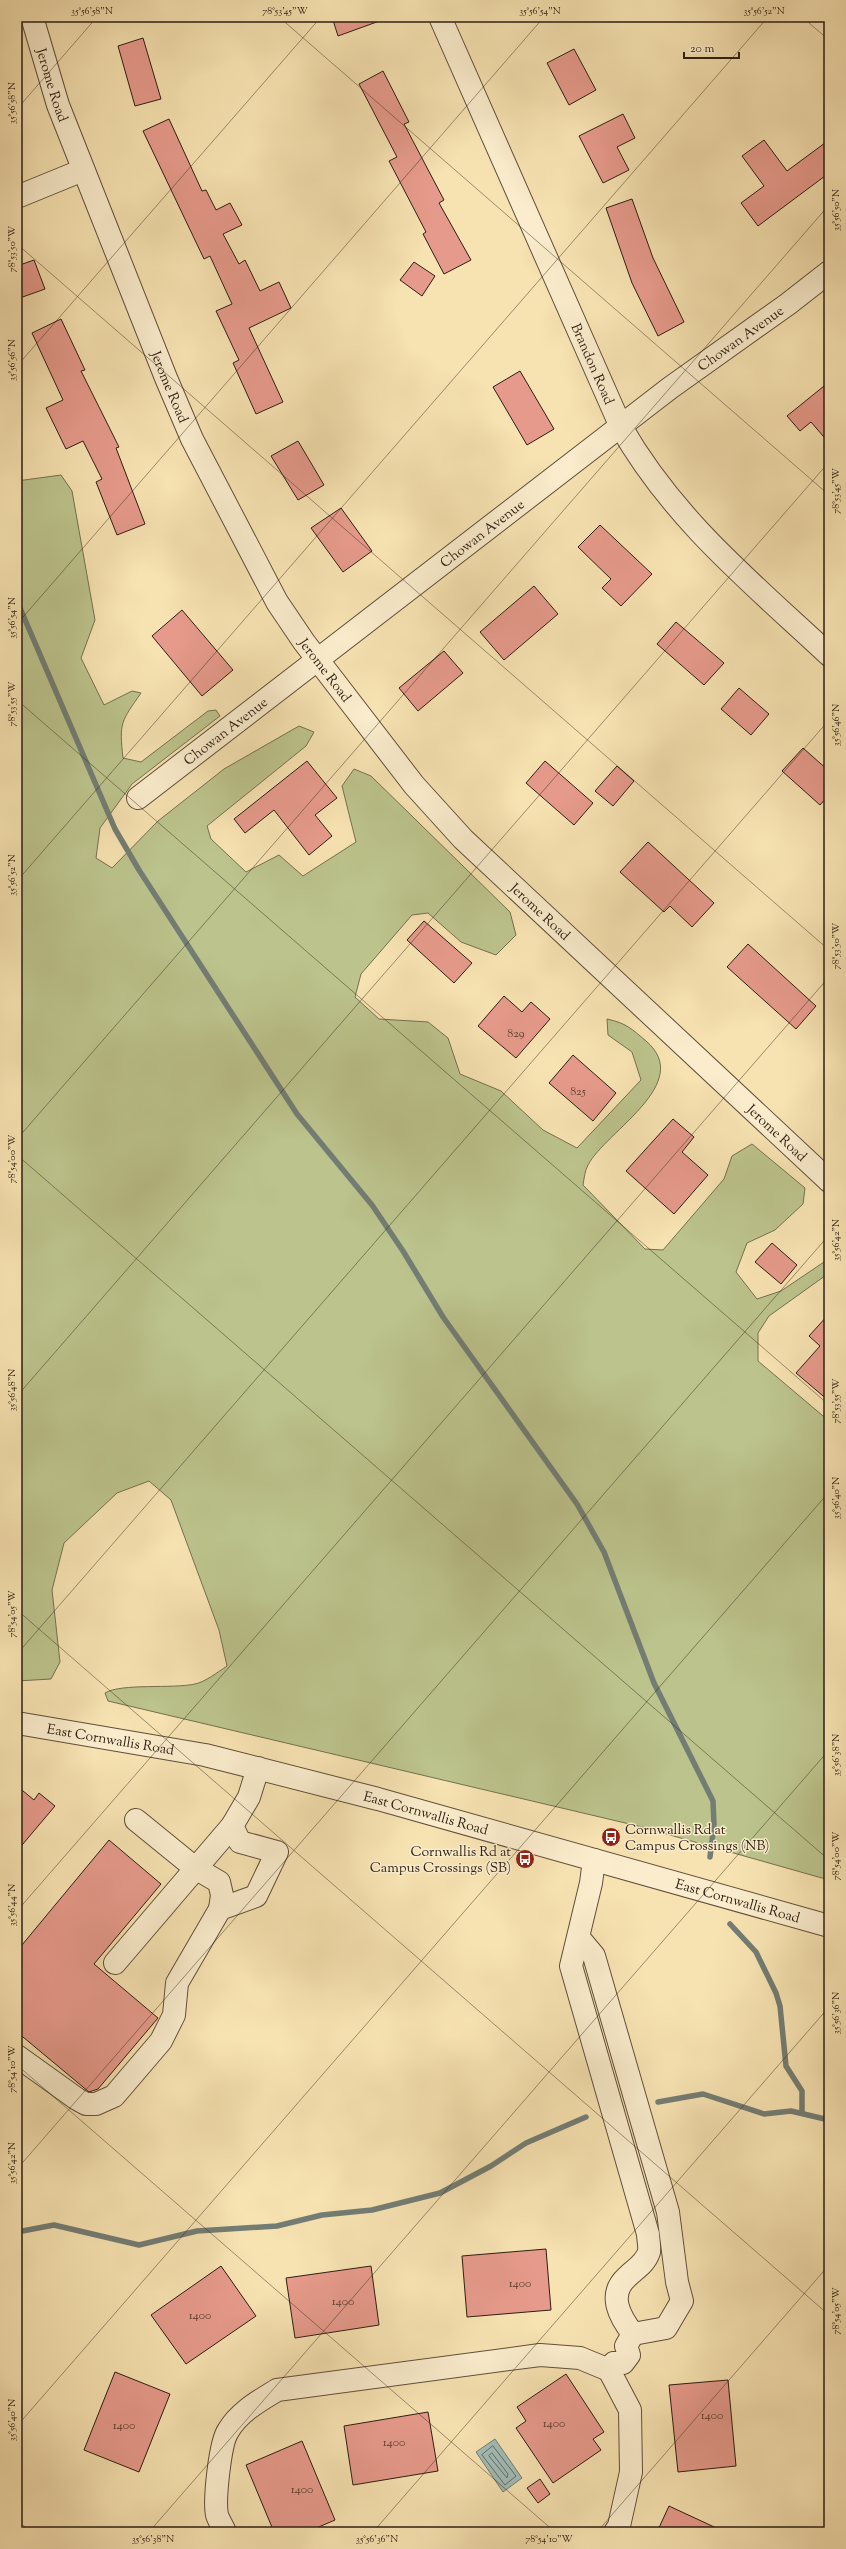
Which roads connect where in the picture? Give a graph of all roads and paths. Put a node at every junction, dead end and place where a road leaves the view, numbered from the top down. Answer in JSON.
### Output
{"nodes":[{"id":1,"x":32,"y":17,"type":"edge"},
{"id":2,"x":440,"y":17,"type":"edge"},
{"id":3,"x":83,"y":170,"type":"junction"},
{"id":4,"x":17,"y":197,"type":"edge"},
{"id":5,"x":829,"y":272,"type":"edge"},
{"id":6,"x":621,"y":427,"type":"junction"},
{"id":7,"x":829,"y":655,"type":"edge"},
{"id":8,"x":318,"y":660,"type":"junction"},
{"id":9,"x":138,"y":798,"type":"dead end"},
{"id":10,"x":829,"y":1182,"type":"edge"},
{"id":11,"x":17,"y":1723,"type":"edge"},
{"id":12,"x":258,"y":1768,"type":"junction"},
{"id":13,"x":136,"y":1820,"type":"dead end"},
{"id":14,"x":232,"y":1826,"type":"junction"},
{"id":15,"x":594,"y":1860,"type":"junction"},
{"id":16,"x":196,"y":1868,"type":"junction"},
{"id":17,"x":220,"y":1909,"type":"junction"},
{"id":18,"x":829,"y":1926,"type":"edge"},
{"id":19,"x":579,"y":1938,"type":"junction"},
{"id":20,"x":115,"y":1963,"type":"dead end"},
{"id":21,"x":17,"y":2056,"type":"edge"},
{"id":22,"x":630,"y":2340,"type":"junction"},
{"id":23,"x":611,"y":2366,"type":"junction"},
{"id":24,"x":225,"y":2532,"type":"edge"},
{"id":25,"x":615,"y":2532,"type":"edge"}],
"edges":[{"from":1,"to":3,"type":"street","name":"Jerome Road"},
{"from":2,"to":6,"type":"street","name":"Brandon Road"},
{"from":3,"to":4,"type":"street"},
{"from":3,"to":8,"type":"street","name":"Jerome Road"},
{"from":5,"to":6,"type":"street","name":"Chowan Avenue"},
{"from":6,"to":7,"type":"street","name":"Brandon Road"},
{"from":6,"to":8,"type":"street","name":"Chowan Avenue"},
{"from":8,"to":9,"type":"street","name":"Chowan Avenue"},
{"from":8,"to":10,"type":"street","name":"Jerome Road"},
{"from":11,"to":12,"type":"street","name":"East Cornwallis Road"},
{"from":12,"to":14,"type":"street"},
{"from":12,"to":15,"type":"street","name":"East Cornwallis Road"},
{"from":13,"to":16,"type":"street"},
{"from":14,"to":16,"type":"street"},
{"from":14,"to":17,"type":"street"},
{"from":15,"to":18,"type":"street","name":"East Cornwallis Road"},
{"from":15,"to":19,"type":"street"},
{"from":16,"to":17,"type":"street"},
{"from":16,"to":20,"type":"street"},
{"from":17,"to":21,"type":"street"},
{"from":19,"to":22,"type":"street"},
{"from":19,"to":22,"type":"street"},
{"from":22,"to":23,"type":"street"},
{"from":23,"to":24,"type":"street"},
{"from":23,"to":25,"type":"street"}]}
